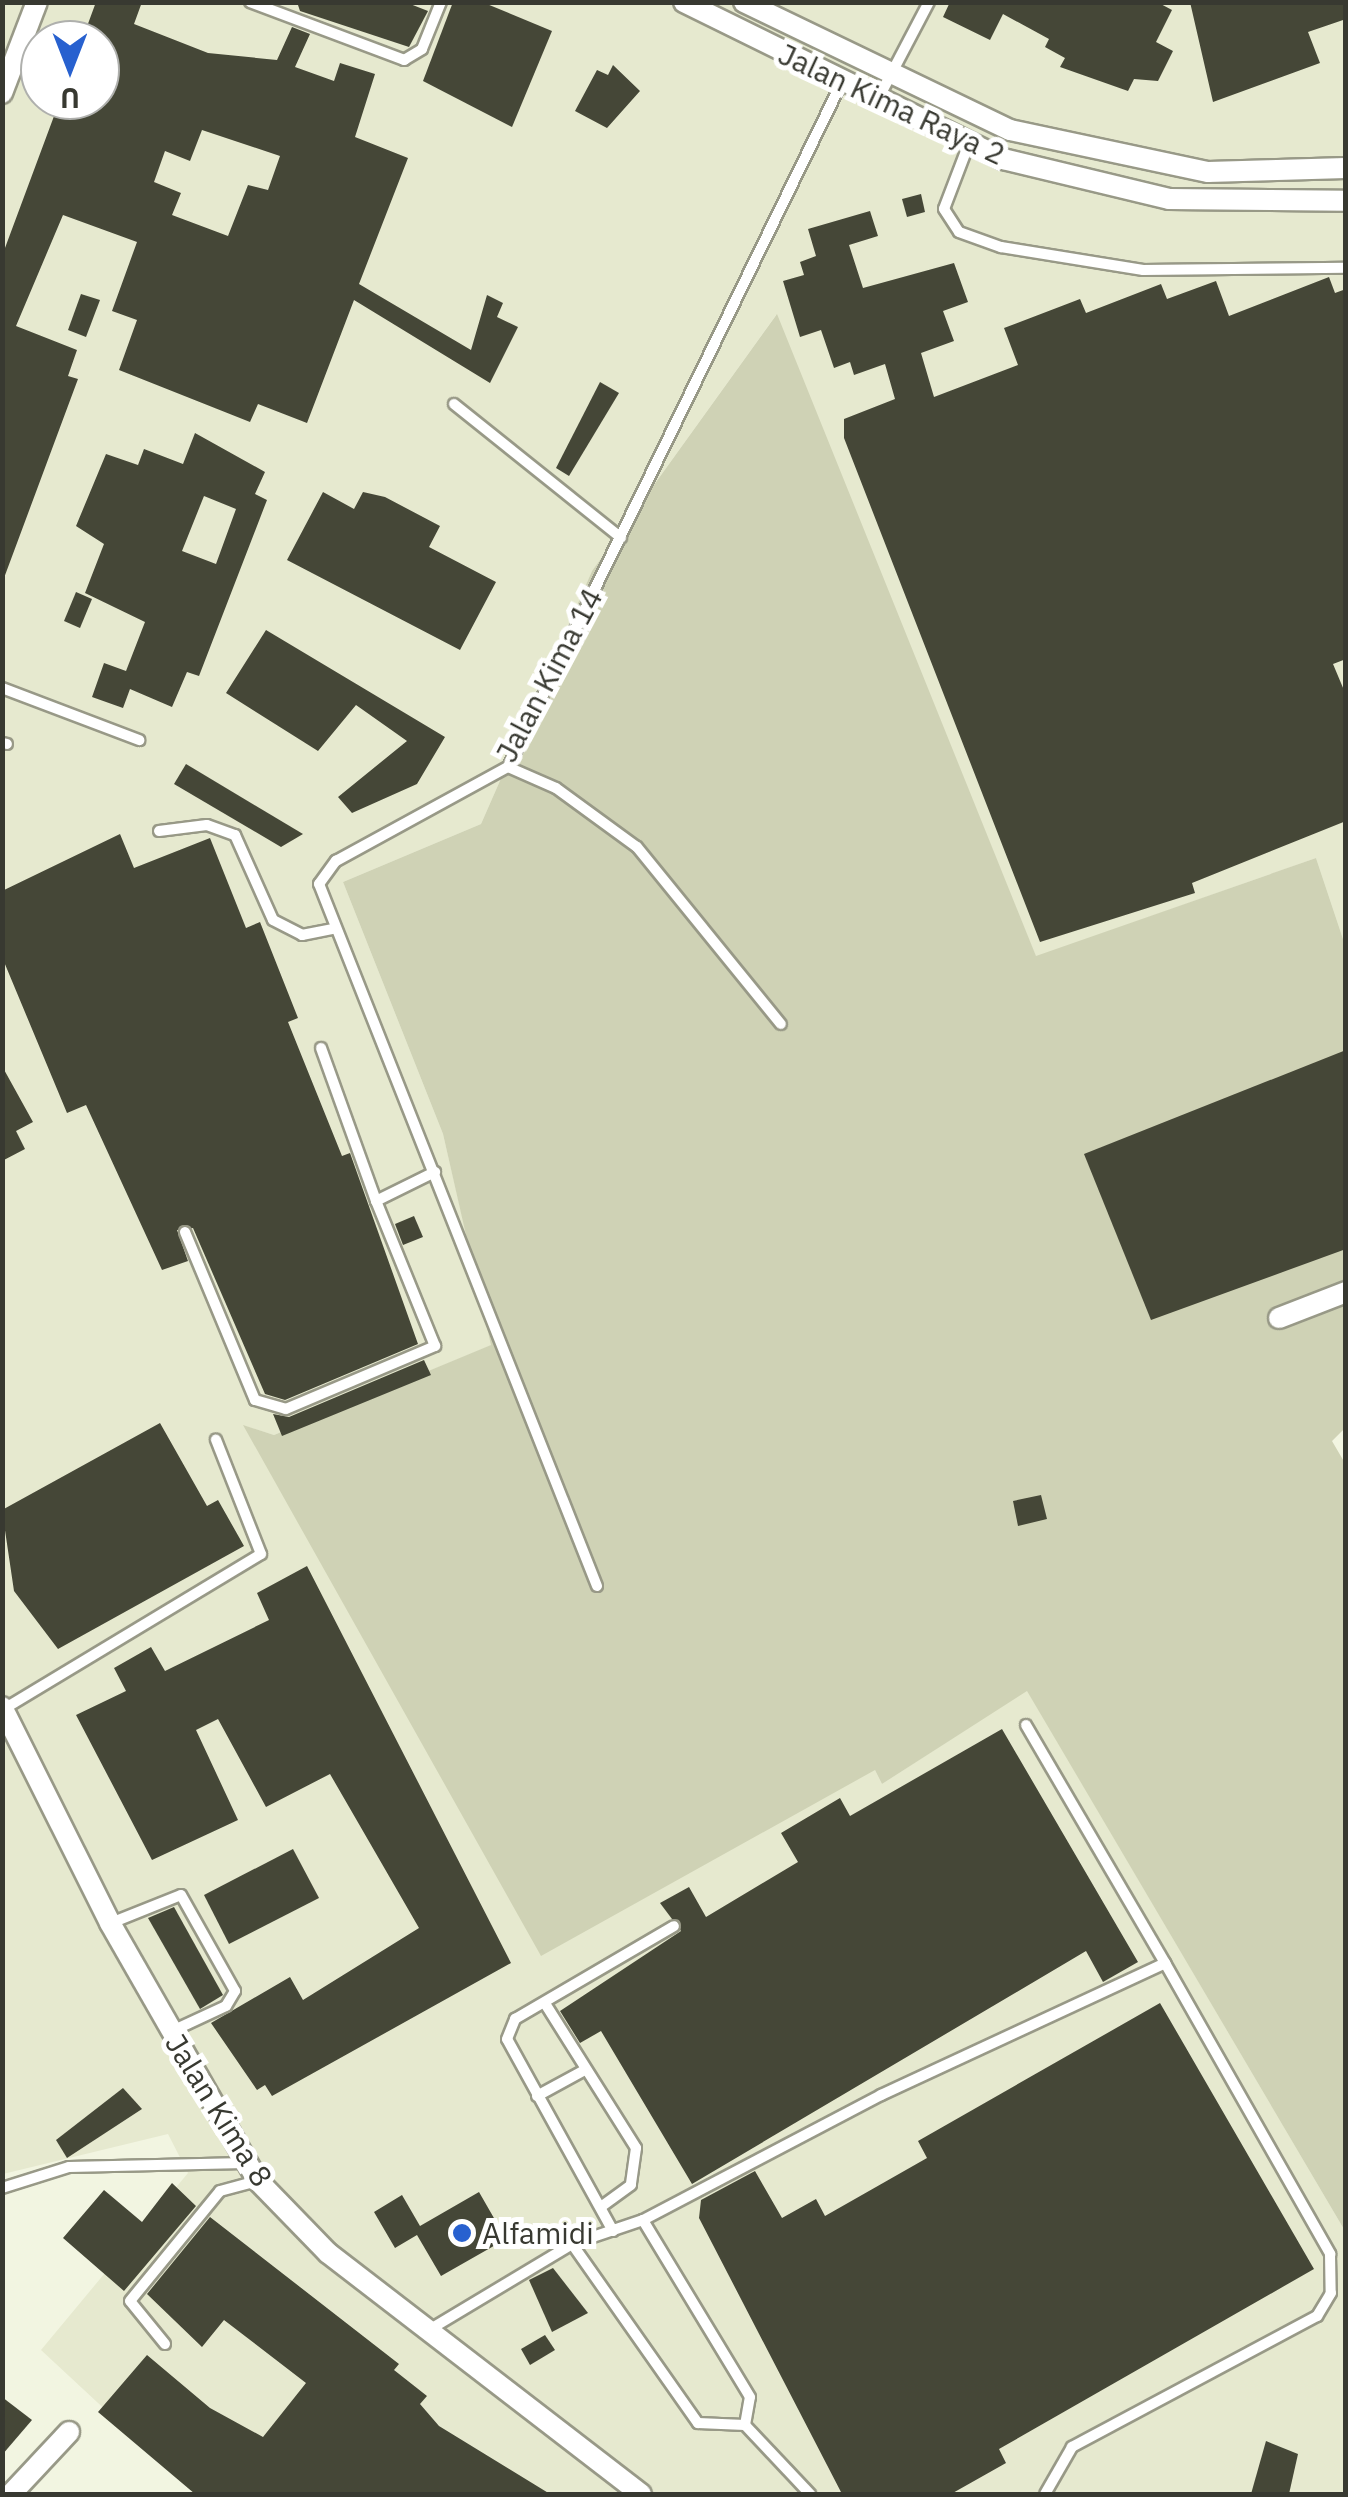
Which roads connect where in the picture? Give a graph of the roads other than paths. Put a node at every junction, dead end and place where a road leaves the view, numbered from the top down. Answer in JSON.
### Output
{"nodes":[{"id":1,"x":37,"y":2,"type":"edge"},
{"id":2,"x":250,"y":2,"type":"edge"},
{"id":3,"x":440,"y":2,"type":"edge"},
{"id":4,"x":684,"y":2,"type":"edge"},
{"id":5,"x":744,"y":2,"type":"edge"},
{"id":6,"x":930,"y":2,"type":"edge"},
{"id":7,"x":890,"y":76,"type":"junction"},
{"id":8,"x":842,"y":84,"type":"junction"},
{"id":9,"x":2,"y":93,"type":"edge"},
{"id":10,"x":876,"y":102,"type":"junction"},
{"id":11,"x":968,"y":146,"type":"junction"},
{"id":12,"x":1346,"y":168,"type":"edge"},
{"id":13,"x":1346,"y":200,"type":"edge"},
{"id":14,"x":1346,"y":268,"type":"edge"},
{"id":15,"x":454,"y":404,"type":"dead end"},
{"id":16,"x":620,"y":538,"type":"junction"},
{"id":17,"x":2,"y":688,"type":"edge"},
{"id":18,"x":139,"y":740,"type":"dead end"},
{"id":19,"x":508,"y":767,"type":"junction"},
{"id":20,"x":159,"y":831,"type":"dead end"},
{"id":21,"x":334,"y":929,"type":"junction"},
{"id":22,"x":781,"y":1024,"type":"dead end"},
{"id":23,"x":321,"y":1048,"type":"dead end"},
{"id":24,"x":435,"y":1172,"type":"junction"},
{"id":25,"x":376,"y":1201,"type":"junction"},
{"id":26,"x":184,"y":1232,"type":"dead end"},
{"id":27,"x":1346,"y":1292,"type":"edge"},
{"id":28,"x":1279,"y":1318,"type":"dead end"},
{"id":29,"x":216,"y":1440,"type":"dead end"},
{"id":30,"x":597,"y":1586,"type":"dead end"},
{"id":31,"x":3,"y":1708,"type":"edge"},
{"id":32,"x":1026,"y":1725,"type":"dead end"},
{"id":33,"x":110,"y":1923,"type":"junction"},
{"id":34,"x":674,"y":1926,"type":"dead end"},
{"id":35,"x":1166,"y":1963,"type":"junction"},
{"id":36,"x":546,"y":2005,"type":"junction"},
{"id":37,"x":170,"y":2032,"type":"junction"},
{"id":38,"x":583,"y":2071,"type":"junction"},
{"id":39,"x":537,"y":2096,"type":"junction"},
{"id":40,"x":251,"y":2172,"type":"junction"},
{"id":41,"x":2,"y":2188,"type":"edge"},
{"id":42,"x":602,"y":2205,"type":"junction"},
{"id":43,"x":643,"y":2220,"type":"junction"},
{"id":44,"x":613,"y":2231,"type":"junction"},
{"id":45,"x":572,"y":2244,"type":"junction"},
{"id":46,"x":428,"y":2331,"type":"junction"},
{"id":47,"x":165,"y":2344,"type":"dead end"},
{"id":48,"x":745,"y":2425,"type":"junction"},
{"id":49,"x":69,"y":2432,"type":"dead end"},
{"id":50,"x":10,"y":2494,"type":"edge"},
{"id":51,"x":641,"y":2494,"type":"edge"},
{"id":52,"x":810,"y":2494,"type":"edge"},
{"id":53,"x":1045,"y":2494,"type":"edge"}],
"edges":[{"from":1,"to":9,"type":"street"},
{"from":2,"to":3,"type":"lane"},
{"from":4,"to":8,"type":"street","name":"Jalan Kima Raya 2"},
{"from":5,"to":7,"type":"street","name":"Jalan Kima Raya 2"},
{"from":6,"to":7,"type":"lane"},
{"from":7,"to":10,"type":"lane"},
{"from":7,"to":12,"type":"street","name":"Jalan Kima Raya 2"},
{"from":8,"to":10,"type":"street","name":"Jalan Kima Raya 2"},
{"from":8,"to":16,"type":"lane","name":"Jalan Kima 14"},
{"from":10,"to":11,"type":"street","name":"Jalan Kima Raya 2"},
{"from":11,"to":13,"type":"street","name":"Jalan Kima Raya 2"},
{"from":11,"to":14,"type":"lane"},
{"from":15,"to":16,"type":"lane"},
{"from":16,"to":19,"type":"lane","name":"Jalan Kima 14"},
{"from":17,"to":18,"type":"lane"},
{"from":19,"to":21,"type":"lane","name":"Jalan Kima 14"},
{"from":19,"to":22,"type":"lane"},
{"from":20,"to":21,"type":"lane"},
{"from":21,"to":24,"type":"lane","name":"Jalan Kima 14"},
{"from":23,"to":25,"type":"lane"},
{"from":24,"to":25,"type":"lane"},
{"from":24,"to":30,"type":"lane","name":"Jalan Kima 14"},
{"from":25,"to":26,"type":"lane"},
{"from":27,"to":28,"type":"street"},
{"from":29,"to":31,"type":"lane"},
{"from":31,"to":33,"type":"street","name":"Jalan Kima 8"},
{"from":32,"to":35,"type":"lane"},
{"from":33,"to":37,"type":"street","name":"Jalan Kima 8"},
{"from":33,"to":37,"type":"lane"},
{"from":34,"to":36,"type":"lane"},
{"from":35,"to":43,"type":"lane"},
{"from":35,"to":53,"type":"lane"},
{"from":36,"to":38,"type":"lane"},
{"from":36,"to":39,"type":"lane"},
{"from":37,"to":40,"type":"street","name":"Jalan Kima 8"},
{"from":38,"to":39,"type":"lane"},
{"from":38,"to":42,"type":"lane"},
{"from":39,"to":42,"type":"lane"},
{"from":40,"to":41,"type":"lane"},
{"from":40,"to":46,"type":"street","name":"Jalan Kima 8"},
{"from":40,"to":47,"type":"lane"},
{"from":42,"to":44,"type":"lane"},
{"from":43,"to":44,"type":"lane"},
{"from":43,"to":48,"type":"lane"},
{"from":44,"to":45,"type":"lane"},
{"from":45,"to":46,"type":"lane"},
{"from":45,"to":48,"type":"lane"},
{"from":46,"to":51,"type":"street","name":"Jalan Kima 8"},
{"from":48,"to":52,"type":"lane"},
{"from":49,"to":50,"type":"street"}]}
